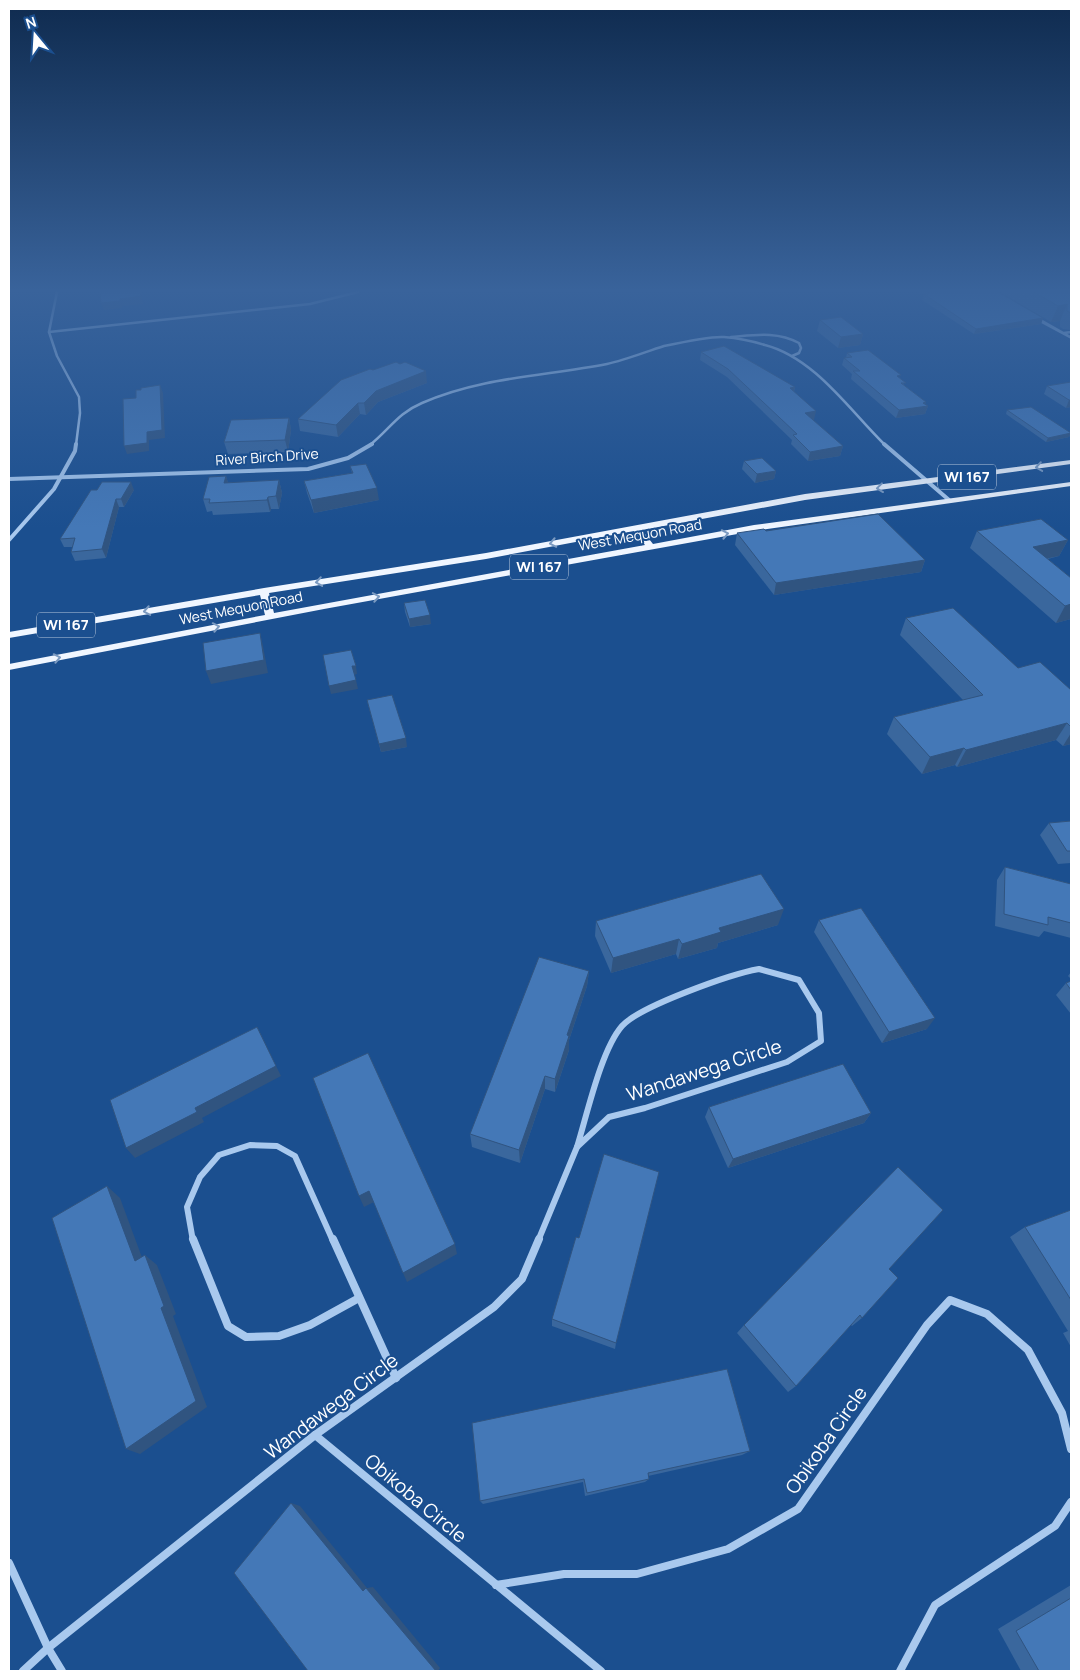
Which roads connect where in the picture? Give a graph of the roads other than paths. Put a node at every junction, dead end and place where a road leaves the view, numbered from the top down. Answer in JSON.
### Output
{"nodes":[{"id":1,"x":65,"y":370,"type":"edge"},
{"id":2,"x":566,"y":370,"type":"edge"},
{"id":3,"x":810,"y":370,"type":"edge"},
{"id":4,"x":1071,"y":462,"type":"edge"},
{"id":5,"x":61,"y":477,"type":"junction"},
{"id":6,"x":9,"y":479,"type":"edge"},
{"id":7,"x":929,"y":482,"type":"junction"},
{"id":8,"x":1071,"y":484,"type":"edge"},
{"id":9,"x":949,"y":500,"type":"junction"},
{"id":10,"x":635,"y":528,"type":"junction"},
{"id":11,"x":9,"y":540,"type":"edge"},
{"id":12,"x":651,"y":547,"type":"junction"},
{"id":13,"x":264,"y":591,"type":"junction"},
{"id":14,"x":270,"y":617,"type":"junction"},
{"id":15,"x":9,"y":636,"type":"edge"},
{"id":16,"x":9,"y":667,"type":"edge"},
{"id":17,"x":577,"y":1147,"type":"junction"},
{"id":18,"x":359,"y":1298,"type":"junction"},
{"id":19,"x":396,"y":1378,"type":"junction"},
{"id":20,"x":315,"y":1435,"type":"junction"},
{"id":21,"x":1071,"y":1449,"type":"edge"},
{"id":22,"x":1071,"y":1502,"type":"edge"},
{"id":23,"x":9,"y":1563,"type":"edge"},
{"id":24,"x":496,"y":1585,"type":"junction"},
{"id":25,"x":48,"y":1648,"type":"junction"},
{"id":26,"x":23,"y":1671,"type":"edge"},
{"id":27,"x":62,"y":1671,"type":"edge"},
{"id":28,"x":601,"y":1671,"type":"edge"},
{"id":29,"x":900,"y":1671,"type":"edge"}],
"edges":[{"from":1,"to":5,"type":"street"},
{"from":2,"to":5,"type":"street","name":"River Birch Drive"},
{"from":3,"to":7,"type":"street","name":"River Birch Drive"},
{"from":4,"to":7,"type":"main road","name":"West Mequon Road","number":"WI 167","one_way":true},
{"from":5,"to":6,"type":"street","name":"River Birch Drive"},
{"from":5,"to":11,"type":"street"},
{"from":7,"to":9,"type":"street","name":"River Birch Drive"},
{"from":7,"to":10,"type":"main road","name":"West Mequon Road","number":"WI 167","one_way":true},
{"from":8,"to":9,"type":"main road","name":"West Mequon Road","number":"WI 167"},
{"from":12,"to":9,"type":"main road","name":"West Mequon Road","number":"WI 167","one_way":true},
{"from":10,"to":12,"type":"main road"},
{"from":10,"to":13,"type":"main road","name":"West Mequon Road","number":"WI 167","one_way":true},
{"from":14,"to":12,"type":"main road","name":"West Mequon Road","number":"WI 167","one_way":true},
{"from":13,"to":14,"type":"main road"},
{"from":13,"to":15,"type":"main road","name":"West Mequon Road","number":"WI 167","one_way":true},
{"from":16,"to":14,"type":"main road","name":"West Mequon Road","number":"WI 167","one_way":true},
{"from":17,"to":17,"type":"street","name":"Wandawega Circle"},
{"from":17,"to":19,"type":"street","name":"Wandawega Circle"},
{"from":18,"to":18,"type":"street"},
{"from":18,"to":19,"type":"street"},
{"from":19,"to":20,"type":"street","name":"Wandawega Circle"},
{"from":20,"to":24,"type":"street","name":"Obikoba Circle"},
{"from":20,"to":25,"type":"street","name":"Wandawega Circle"},
{"from":21,"to":24,"type":"street","name":"Obikoba Circle"},
{"from":22,"to":29,"type":"street"},
{"from":23,"to":25,"type":"street"},
{"from":24,"to":28,"type":"street","name":"Obikoba Circle"},
{"from":25,"to":26,"type":"street","name":"Wandawega Circle"},
{"from":25,"to":27,"type":"street"}]}
